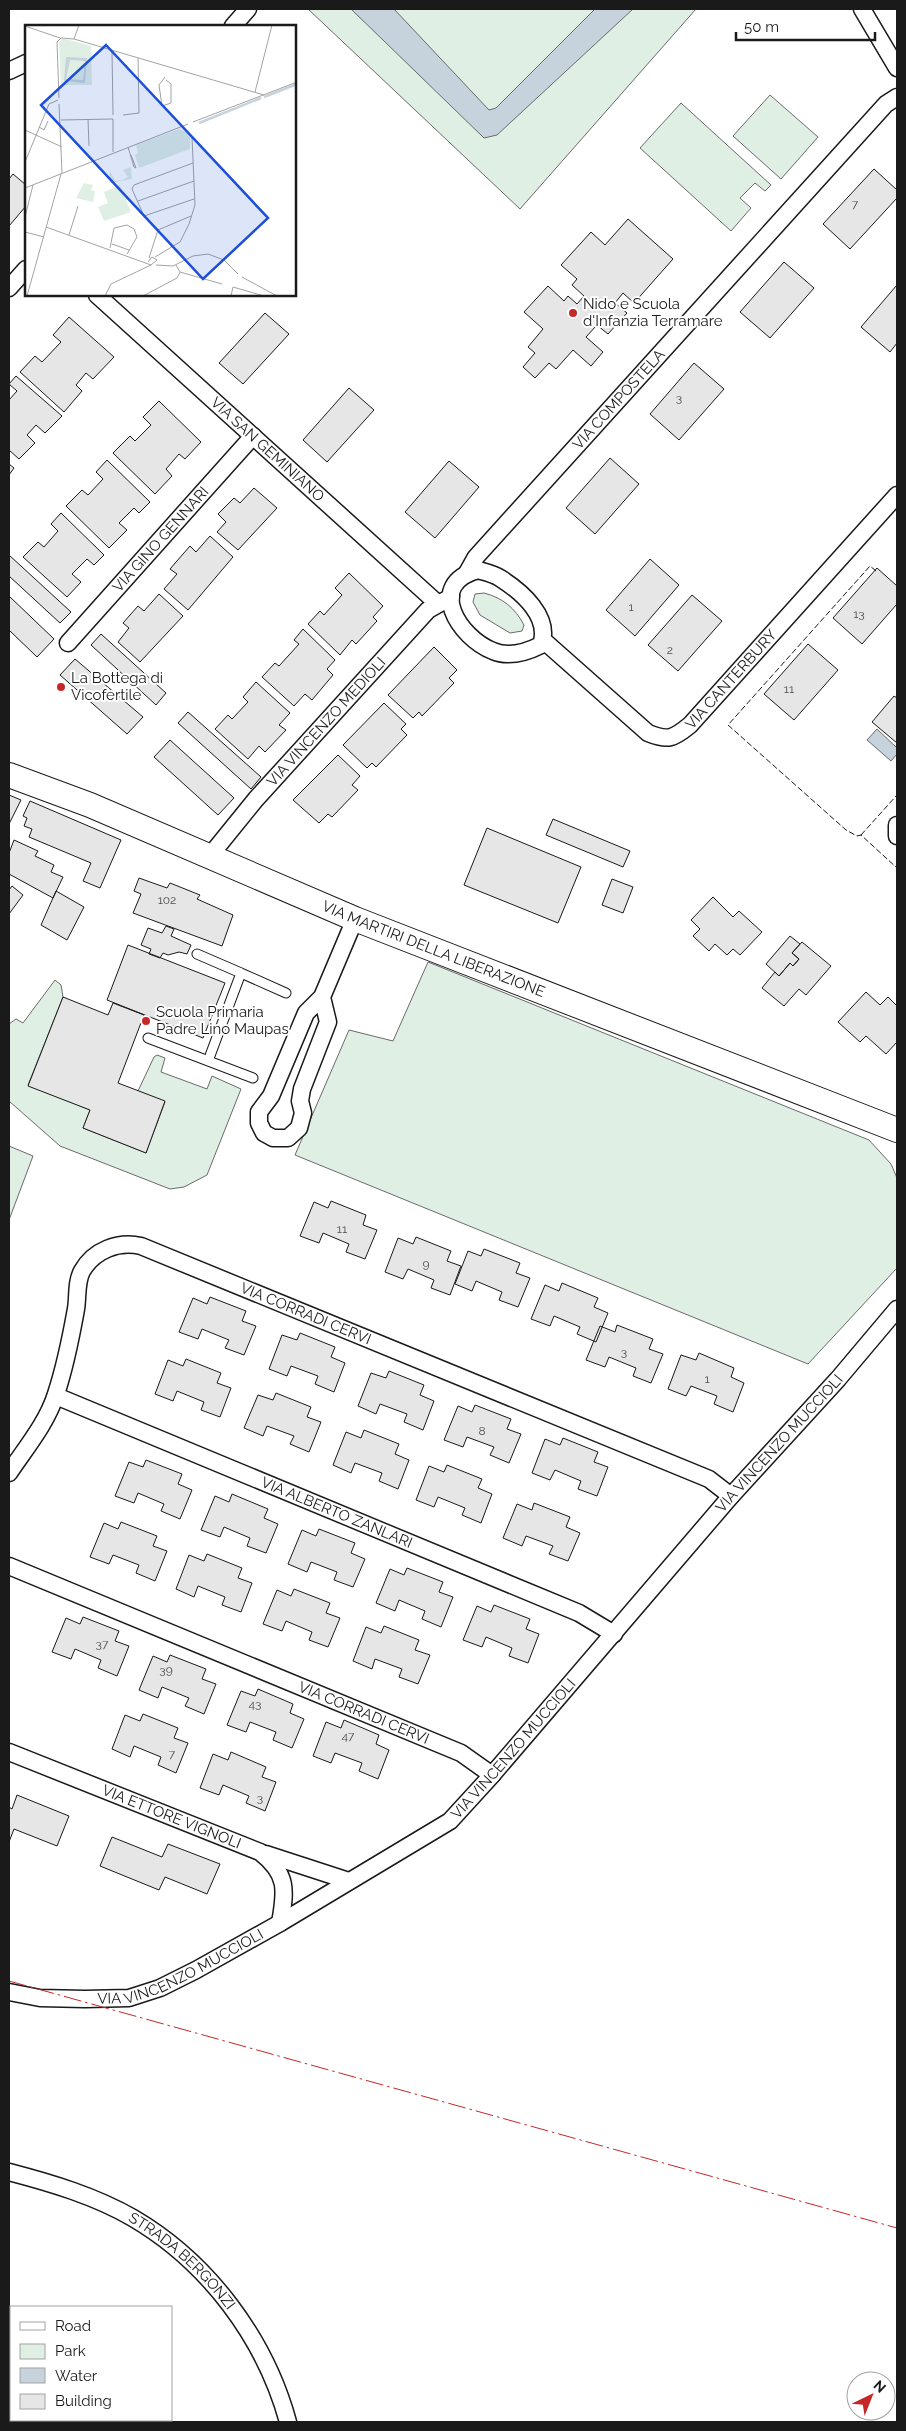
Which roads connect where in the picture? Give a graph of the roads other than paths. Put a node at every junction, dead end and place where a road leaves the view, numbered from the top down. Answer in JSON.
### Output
{"nodes":[{"id":1,"x":248,"y":9,"type":"edge"},
{"id":2,"x":862,"y":9,"type":"edge"},
{"id":3,"x":234,"y":25,"type":"edge"},
{"id":4,"x":25,"y":63,"type":"edge"},
{"id":5,"x":897,"y":68,"type":"edge"},
{"id":6,"x":9,"y":70,"type":"edge"},
{"id":7,"x":897,"y":97,"type":"edge"},
{"id":8,"x":25,"y":269,"type":"edge"},
{"id":9,"x":9,"y":288,"type":"edge"},
{"id":10,"x":98,"y":296,"type":"edge"},
{"id":11,"x":253,"y":436,"type":"junction"},
{"id":12,"x":897,"y":496,"type":"edge"},
{"id":13,"x":467,"y":573,"type":"junction"},
{"id":14,"x":444,"y":600,"type":"junction"},
{"id":15,"x":543,"y":640,"type":"junction"},
{"id":16,"x":68,"y":642,"type":"dead end"},
{"id":17,"x":9,"y":775,"type":"edge"},
{"id":18,"x":897,"y":825,"type":"edge"},
{"id":19,"x":897,"y":836,"type":"edge"},
{"id":20,"x":209,"y":857,"type":"junction"},
{"id":21,"x":355,"y":919,"type":"junction"},
{"id":22,"x":197,"y":954,"type":"dead end"},
{"id":23,"x":241,"y":973,"type":"junction"},
{"id":24,"x":286,"y":993,"type":"dead end"},
{"id":25,"x":322,"y":997,"type":"junction"},
{"id":26,"x":148,"y":1038,"type":"dead end"},
{"id":27,"x":208,"y":1060,"type":"junction"},
{"id":28,"x":253,"y":1078,"type":"dead end"},
{"id":29,"x":861,"y":1118,"type":"junction"},
{"id":30,"x":897,"y":1130,"type":"edge"},
{"id":31,"x":897,"y":1144,"type":"edge"},
{"id":32,"x":897,"y":1309,"type":"edge"},
{"id":33,"x":56,"y":1396,"type":"junction"},
{"id":34,"x":9,"y":1473,"type":"edge"},
{"id":35,"x":731,"y":1496,"type":"junction"},
{"id":36,"x":9,"y":1566,"type":"edge"},
{"id":37,"x":614,"y":1634,"type":"junction"},
{"id":38,"x":9,"y":1752,"type":"edge"},
{"id":39,"x":492,"y":1775,"type":"junction"},
{"id":40,"x":260,"y":1852,"type":"junction"},
{"id":41,"x":349,"y":1881,"type":"junction"},
{"id":42,"x":280,"y":1923,"type":"junction"},
{"id":43,"x":9,"y":1992,"type":"edge"},
{"id":44,"x":9,"y":2172,"type":"edge"},
{"id":45,"x":288,"y":2422,"type":"edge"}],
"edges":[{"from":1,"to":3,"type":"street"},
{"from":2,"to":5,"type":"street"},
{"from":4,"to":6,"type":"street"},
{"from":7,"to":13,"type":"street","name":"VIA COMPOSTELA"},
{"from":8,"to":9,"type":"street"},
{"from":10,"to":11,"type":"street","name":"VIA SAN GEMINIANO"},
{"from":11,"to":14,"type":"street","name":"VIA SAN GEMINIANO"},
{"from":11,"to":16,"type":"street","name":"VIA GINO GENNARI"},
{"from":12,"to":15,"type":"street","name":"VIA CANTERBURY"},
{"from":13,"to":14,"type":"street"},
{"from":13,"to":15,"type":"street"},
{"from":14,"to":15,"type":"street"},
{"from":14,"to":20,"type":"street","name":"VIA VINCENZO MEDIOLI"},
{"from":17,"to":20,"type":"street","name":"VIA MARTIRI DELLA LIBERAZIONE"},
{"from":18,"to":19,"type":"street"},
{"from":20,"to":21,"type":"street","name":"VIA MARTIRI DELLA LIBERAZIONE"},
{"from":21,"to":25,"type":"street"},
{"from":21,"to":29,"type":"street","name":"VIA MARTIRI DELLA LIBERAZIONE"},
{"from":22,"to":23,"type":"lane"},
{"from":23,"to":24,"type":"lane"},
{"from":23,"to":27,"type":"lane"},
{"from":25,"to":25,"type":"street"},
{"from":26,"to":27,"type":"lane"},
{"from":27,"to":28,"type":"lane"},
{"from":29,"to":30,"type":"street","name":"VIA MARTIRI DELLA LIBERAZIONE"},
{"from":29,"to":31,"type":"street","name":"VIA MARTIRI DELLA LIBERAZIONE"},
{"from":32,"to":35,"type":"street","name":"VIA VINCENZO MUCCIOLI"},
{"from":33,"to":34,"type":"street","name":"VIA CORRADI CERVI"},
{"from":33,"to":35,"type":"street","name":"VIA CORRADI CERVI"},
{"from":33,"to":37,"type":"street","name":"VIA ALBERTO ZANLARI"},
{"from":35,"to":37,"type":"street","name":"VIA VINCENZO MUCCIOLI"},
{"from":36,"to":39,"type":"street","name":"VIA CORRADI CERVI"},
{"from":37,"to":39,"type":"street","name":"VIA VINCENZO MUCCIOLI"},
{"from":38,"to":40,"type":"street","name":"VIA ETTORE VIGNOLI"},
{"from":39,"to":41,"type":"street","name":"VIA VINCENZO MUCCIOLI"},
{"from":40,"to":41,"type":"street"},
{"from":40,"to":42,"type":"street","name":"VIA ETTORE VIGNOLI"},
{"from":41,"to":42,"type":"street","name":"VIA VINCENZO MUCCIOLI"},
{"from":42,"to":43,"type":"street","name":"VIA VINCENZO MUCCIOLI"},
{"from":44,"to":45,"type":"street","name":"STRADA BERGONZI"}]}
